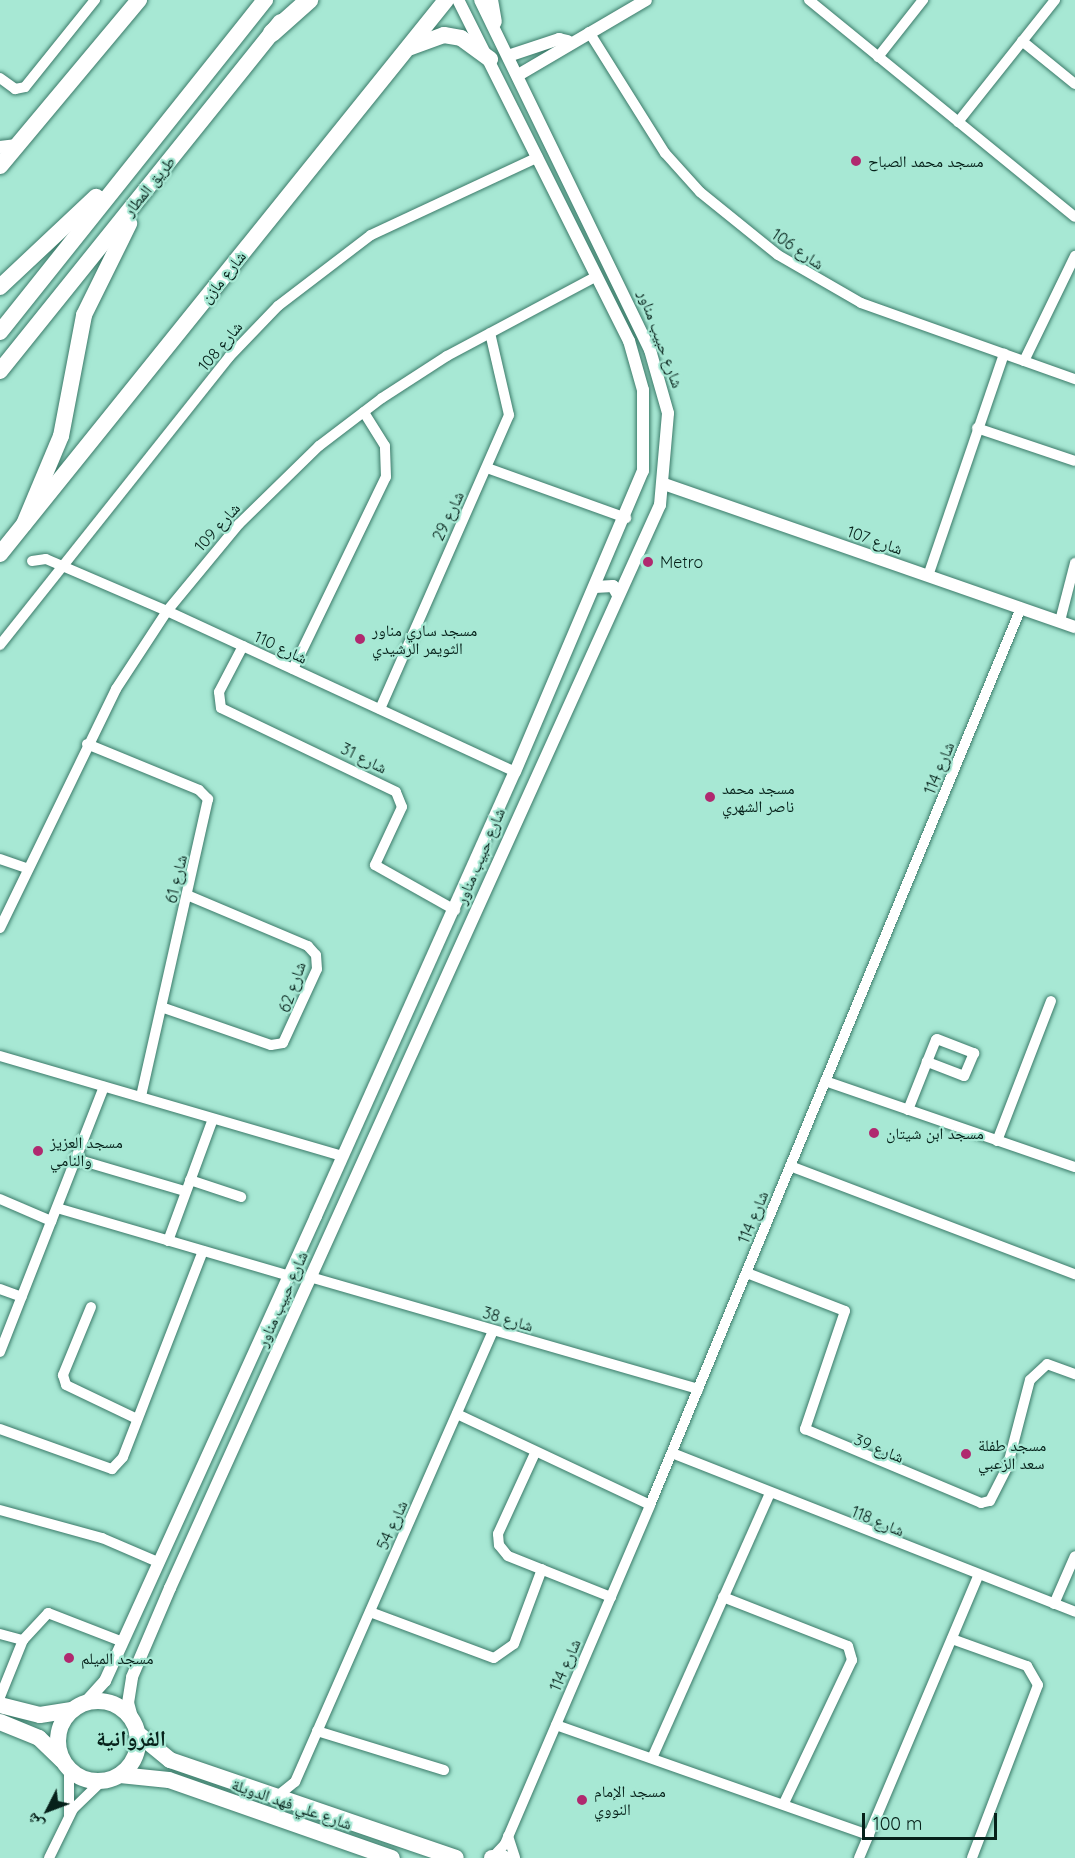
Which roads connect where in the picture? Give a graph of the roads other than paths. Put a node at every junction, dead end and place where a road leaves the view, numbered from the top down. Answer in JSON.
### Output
{"nodes":[{"id":1,"x":95,"y":0,"type":"edge"},
{"id":2,"x":139,"y":0,"type":"edge"},
{"id":3,"x":265,"y":0,"type":"edge"},
{"id":4,"x":446,"y":0,"type":"edge"},
{"id":5,"x":458,"y":0,"type":"edge"},
{"id":6,"x":480,"y":0,"type":"edge"},
{"id":7,"x":490,"y":0,"type":"edge"},
{"id":8,"x":646,"y":0,"type":"edge"},
{"id":9,"x":808,"y":0,"type":"edge"},
{"id":10,"x":923,"y":0,"type":"edge"},
{"id":11,"x":1056,"y":0,"type":"edge"},
{"id":12,"x":299,"y":6,"type":"edge"},
{"id":13,"x":494,"y":22,"type":"junction"},
{"id":14,"x":589,"y":32,"type":"junction"},
{"id":15,"x":272,"y":33,"type":"joint"},
{"id":16,"x":568,"y":41,"type":"junction"},
{"id":17,"x":1022,"y":41,"type":"junction"},
{"id":18,"x":511,"y":55,"type":"junction"},
{"id":19,"x":878,"y":57,"type":"junction"},
{"id":20,"x":490,"y":59,"type":"junction"},
{"id":21,"x":399,"y":61,"type":"junction"},
{"id":22,"x":520,"y":74,"type":"junction"},
{"id":23,"x":0,"y":78,"type":"edge"},
{"id":24,"x":1075,"y":84,"type":"edge"},
{"id":25,"x":958,"y":122,"type":"junction"},
{"id":26,"x":155,"y":140,"type":"junction"},
{"id":27,"x":18,"y":145,"type":"junction"},
{"id":28,"x":0,"y":147,"type":"edge"},
{"id":29,"x":538,"y":157,"type":"junction"},
{"id":30,"x":0,"y":166,"type":"edge"},
{"id":31,"x":155,"y":179,"type":"junction"},
{"id":32,"x":579,"y":199,"type":"junction"},
{"id":33,"x":562,"y":208,"type":"junction"},
{"id":34,"x":1075,"y":218,"type":"edge"},
{"id":35,"x":590,"y":219,"type":"junction"},
{"id":36,"x":572,"y":227,"type":"junction"},
{"id":37,"x":1075,"y":256,"type":"edge"},
{"id":38,"x":597,"y":276,"type":"junction"},
{"id":39,"x":0,"y":287,"type":"edge"},
{"id":40,"x":0,"y":332,"type":"edge"},
{"id":41,"x":490,"y":333,"type":"junction"},
{"id":42,"x":1004,"y":354,"type":"junction"},
{"id":43,"x":1024,"y":361,"type":"junction"},
{"id":44,"x":0,"y":371,"type":"edge"},
{"id":45,"x":1075,"y":379,"type":"edge"},
{"id":46,"x":364,"y":412,"type":"junction"},
{"id":47,"x":977,"y":428,"type":"junction"},
{"id":48,"x":1075,"y":461,"type":"edge"},
{"id":49,"x":487,"y":468,"type":"junction"},
{"id":50,"x":664,"y":484,"type":"junction"},
{"id":51,"x":626,"y":518,"type":"junction"},
{"id":52,"x":24,"y":524,"type":"junction"},
{"id":53,"x":0,"y":554,"type":"edge"},
{"id":54,"x":32,"y":561,"type":"dead end"},
{"id":55,"x":606,"y":561,"type":"junction"},
{"id":56,"x":1075,"y":563,"type":"edge"},
{"id":57,"x":63,"y":567,"type":"junction"},
{"id":58,"x":629,"y":571,"type":"junction"},
{"id":59,"x":928,"y":576,"type":"junction"},
{"id":60,"x":595,"y":586,"type":"junction"},
{"id":61,"x":618,"y":595,"type":"junction"},
{"id":62,"x":1021,"y":608,"type":"junction"},
{"id":63,"x":167,"y":611,"type":"junction"},
{"id":64,"x":1060,"y":621,"type":"junction"},
{"id":65,"x":1075,"y":627,"type":"edge"},
{"id":66,"x":0,"y":645,"type":"edge"},
{"id":67,"x":243,"y":646,"type":"junction"},
{"id":68,"x":293,"y":669,"type":"junction"},
{"id":69,"x":380,"y":709,"type":"junction"},
{"id":70,"x":87,"y":744,"type":"junction"},
{"id":71,"x":516,"y":772,"type":"junction"},
{"id":72,"x":495,"y":818,"type":"junction"},
{"id":73,"x":510,"y":828,"type":"junction"},
{"id":74,"x":0,"y":859,"type":"edge"},
{"id":75,"x":26,"y":868,"type":"junction"},
{"id":76,"x":188,"y":895,"type":"junction"},
{"id":77,"x":455,"y":910,"type":"junction"},
{"id":78,"x":0,"y":928,"type":"edge"},
{"id":79,"x":1051,"y":1001,"type":"dead end"},
{"id":80,"x":164,"y":1008,"type":"junction"},
{"id":81,"x":396,"y":1040,"type":"junction"},
{"id":82,"x":416,"y":1041,"type":"junction"},
{"id":83,"x":0,"y":1056,"type":"edge"},
{"id":84,"x":927,"y":1062,"type":"dead end"},
{"id":85,"x":825,"y":1081,"type":"junction"},
{"id":86,"x":104,"y":1087,"type":"junction"},
{"id":87,"x":141,"y":1097,"type":"junction"},
{"id":88,"x":908,"y":1110,"type":"junction"},
{"id":89,"x":213,"y":1119,"type":"junction"},
{"id":90,"x":997,"y":1141,"type":"junction"},
{"id":91,"x":342,"y":1156,"type":"junction"},
{"id":92,"x":76,"y":1159,"type":"junction"},
{"id":93,"x":790,"y":1166,"type":"junction"},
{"id":94,"x":1075,"y":1167,"type":"edge"},
{"id":95,"x":190,"y":1179,"type":"junction"},
{"id":96,"x":185,"y":1191,"type":"junction"},
{"id":97,"x":241,"y":1197,"type":"dead end"},
{"id":98,"x":0,"y":1199,"type":"edge"},
{"id":99,"x":57,"y":1208,"type":"junction"},
{"id":100,"x":51,"y":1221,"type":"junction"},
{"id":101,"x":168,"y":1241,"type":"junction"},
{"id":102,"x":203,"y":1251,"type":"junction"},
{"id":103,"x":747,"y":1272,"type":"junction"},
{"id":104,"x":1075,"y":1274,"type":"edge"},
{"id":105,"x":289,"y":1276,"type":"junction"},
{"id":106,"x":310,"y":1277,"type":"junction"},
{"id":107,"x":0,"y":1288,"type":"edge"},
{"id":108,"x":22,"y":1297,"type":"junction"},
{"id":109,"x":91,"y":1308,"type":"dead end"},
{"id":110,"x":493,"y":1331,"type":"junction"},
{"id":111,"x":0,"y":1352,"type":"edge"},
{"id":112,"x":246,"y":1370,"type":"junction"},
{"id":113,"x":1075,"y":1374,"type":"edge"},
{"id":114,"x":263,"y":1381,"type":"junction"},
{"id":115,"x":698,"y":1389,"type":"junction"},
{"id":116,"x":457,"y":1414,"type":"junction"},
{"id":117,"x":135,"y":1418,"type":"junction"},
{"id":118,"x":0,"y":1429,"type":"edge"},
{"id":119,"x":535,"y":1453,"type":"junction"},
{"id":120,"x":672,"y":1453,"type":"junction"},
{"id":121,"x":770,"y":1493,"type":"junction"},
{"id":122,"x":650,"y":1505,"type":"junction"},
{"id":123,"x":0,"y":1510,"type":"edge"},
{"id":124,"x":1075,"y":1556,"type":"edge"},
{"id":125,"x":158,"y":1562,"type":"junction"},
{"id":126,"x":542,"y":1569,"type":"junction"},
{"id":127,"x":978,"y":1576,"type":"junction"},
{"id":128,"x":611,"y":1597,"type":"junction"},
{"id":129,"x":723,"y":1597,"type":"junction"},
{"id":130,"x":1054,"y":1604,"type":"junction"},
{"id":131,"x":370,"y":1612,"type":"junction"},
{"id":132,"x":1075,"y":1612,"type":"edge"},
{"id":133,"x":0,"y":1634,"type":"edge"},
{"id":134,"x":125,"y":1637,"type":"junction"},
{"id":135,"x":149,"y":1639,"type":"junction"},
{"id":136,"x":952,"y":1639,"type":"junction"},
{"id":137,"x":23,"y":1640,"type":"junction"},
{"id":138,"x":79,"y":1707,"type":"junction"},
{"id":139,"x":3,"y":1711,"type":"edge"},
{"id":140,"x":556,"y":1725,"type":"junction"},
{"id":141,"x":135,"y":1729,"type":"junction"},
{"id":142,"x":317,"y":1731,"type":"junction"},
{"id":143,"x":653,"y":1756,"type":"junction"},
{"id":144,"x":67,"y":1766,"type":"junction"},
{"id":145,"x":444,"y":1770,"type":"dead end"},
{"id":146,"x":120,"y":1775,"type":"junction"},
{"id":147,"x":102,"y":1781,"type":"junction"},
{"id":148,"x":274,"y":1798,"type":"junction"},
{"id":149,"x":784,"y":1803,"type":"junction"},
{"id":150,"x":69,"y":1816,"type":"junction"},
{"id":151,"x":869,"y":1835,"type":"junction"},
{"id":152,"x":508,"y":1836,"type":"junction"},
{"id":153,"x":49,"y":1858,"type":"edge"},
{"id":154,"x":392,"y":1858,"type":"edge"},
{"id":155,"x":456,"y":1858,"type":"edge"},
{"id":156,"x":492,"y":1858,"type":"edge"},
{"id":157,"x":503,"y":1858,"type":"edge"},
{"id":158,"x":514,"y":1858,"type":"edge"},
{"id":159,"x":859,"y":1858,"type":"edge"},
{"id":160,"x":972,"y":1858,"type":"edge"}],
"edges":[{"from":1,"to":23,"type":"street"},
{"from":2,"to":27,"type":"main road"},
{"from":3,"to":26,"type":"main road","name":"طريق المطار"},
{"from":4,"to":21,"type":"main road","name":"شارع مازن"},
{"from":5,"to":20,"type":"street","name":"شارع حبيب مناور"},
{"from":6,"to":13,"type":"street","name":"شارع حبيب مناور"},
{"from":7,"to":13,"type":"main road"},
{"from":8,"to":14,"type":"street"},
{"from":9,"to":19,"type":"street"},
{"from":10,"to":19,"type":"street"},
{"from":11,"to":17,"type":"street"},
{"from":12,"to":15,"type":"highway"},
{"from":13,"to":18,"type":"street","name":"شارع حبيب مناور"},
{"from":14,"to":16,"type":"street"},
{"from":14,"to":42,"type":"street","name":"شارع 106"},
{"from":15,"to":31,"type":"main road","name":"طريق المطار"},
{"from":16,"to":18,"type":"street"},
{"from":16,"to":22,"type":"street"},
{"from":17,"to":24,"type":"street"},
{"from":17,"to":25,"type":"street"},
{"from":18,"to":22,"type":"street","name":"شارع حبيب مناور"},
{"from":19,"to":25,"type":"street"},
{"from":20,"to":21,"type":"main road"},
{"from":20,"to":29,"type":"street","name":"شارع حبيب مناور"},
{"from":21,"to":52,"type":"main road","name":"شارع مازن"},
{"from":22,"to":32,"type":"street","name":"شارع حبيب مناور"},
{"from":25,"to":34,"type":"street"},
{"from":26,"to":39,"type":"main road"},
{"from":26,"to":40,"type":"main road","name":"طريق المطار"},
{"from":27,"to":28,"type":"street"},
{"from":27,"to":30,"type":"main road"},
{"from":29,"to":33,"type":"street","name":"شارع حبيب مناور"},
{"from":29,"to":57,"type":"street","name":"شارع 108"},
{"from":31,"to":44,"type":"main road","name":"طريق المطار"},
{"from":31,"to":52,"type":"main road"},
{"from":32,"to":33,"type":"street"},
{"from":32,"to":35,"type":"street","name":"شارع حبيب مناور"},
{"from":33,"to":36,"type":"street","name":"شارع حبيب مناور"},
{"from":35,"to":36,"type":"street"},
{"from":35,"to":50,"type":"street","name":"شارع حبيب مناور"},
{"from":36,"to":38,"type":"street","name":"شارع حبيب مناور"},
{"from":37,"to":43,"type":"street"},
{"from":38,"to":41,"type":"street","name":"شارع 109"},
{"from":38,"to":51,"type":"street","name":"شارع حبيب مناور"},
{"from":41,"to":46,"type":"street","name":"شارع 109"},
{"from":41,"to":49,"type":"street","name":"شارع 29"},
{"from":42,"to":43,"type":"street","name":"شارع 106"},
{"from":42,"to":47,"type":"street"},
{"from":43,"to":45,"type":"street","name":"شارع 106"},
{"from":46,"to":63,"type":"street","name":"شارع 109"},
{"from":46,"to":68,"type":"street"},
{"from":47,"to":48,"type":"street"},
{"from":47,"to":59,"type":"street"},
{"from":49,"to":51,"type":"street"},
{"from":49,"to":69,"type":"street","name":"شارع 29"},
{"from":50,"to":58,"type":"street","name":"شارع حبيب مناور"},
{"from":50,"to":59,"type":"street","name":"شارع 107"},
{"from":51,"to":55,"type":"street","name":"شارع حبيب مناور"},
{"from":52,"to":53,"type":"main road","name":"شارع مازن"},
{"from":54,"to":57,"type":"street","name":"شارع 110"},
{"from":55,"to":58,"type":"street"},
{"from":55,"to":60,"type":"street","name":"شارع حبيب مناور"},
{"from":56,"to":64,"type":"street"},
{"from":57,"to":63,"type":"street","name":"شارع 110"},
{"from":57,"to":66,"type":"street","name":"شارع 108"},
{"from":58,"to":61,"type":"street","name":"شارع حبيب مناور"},
{"from":59,"to":62,"type":"street","name":"شارع 107"},
{"from":60,"to":61,"type":"street"},
{"from":60,"to":71,"type":"street","name":"شارع حبيب مناور"},
{"from":61,"to":73,"type":"street","name":"شارع حبيب مناور"},
{"from":62,"to":64,"type":"street","name":"شارع 107"},
{"from":62,"to":85,"type":"street","name":"شارع 114"},
{"from":63,"to":67,"type":"street","name":"شارع 110"},
{"from":63,"to":70,"type":"street","name":"شارع 109"},
{"from":64,"to":65,"type":"street","name":"شارع 107"},
{"from":67,"to":68,"type":"street","name":"شارع 110"},
{"from":67,"to":77,"type":"street","name":"شارع 31"},
{"from":68,"to":69,"type":"street","name":"شارع 110"},
{"from":69,"to":71,"type":"street","name":"شارع 110"},
{"from":70,"to":75,"type":"street","name":"شارع 109"},
{"from":70,"to":76,"type":"street","name":"شارع 61"},
{"from":71,"to":72,"type":"street","name":"شارع حبيب مناور"},
{"from":72,"to":73,"type":"street"},
{"from":72,"to":77,"type":"street","name":"شارع حبيب مناور"},
{"from":73,"to":82,"type":"street","name":"شارع حبيب مناور"},
{"from":74,"to":75,"type":"street"},
{"from":75,"to":78,"type":"street","name":"شارع 109"},
{"from":76,"to":80,"type":"street","name":"شارع 61"},
{"from":76,"to":80,"type":"street","name":"شارع 62"},
{"from":77,"to":81,"type":"street","name":"شارع حبيب مناور"},
{"from":79,"to":90,"type":"street"},
{"from":80,"to":87,"type":"street","name":"شارع 61"},
{"from":81,"to":82,"type":"street"},
{"from":81,"to":91,"type":"street","name":"شارع حبيب مناور"},
{"from":82,"to":106,"type":"street","name":"شارع حبيب مناور"},
{"from":83,"to":86,"type":"street"},
{"from":84,"to":88,"type":"street"},
{"from":85,"to":88,"type":"street"},
{"from":85,"to":93,"type":"street","name":"شارع 114"},
{"from":86,"to":87,"type":"street"},
{"from":86,"to":92,"type":"street"},
{"from":87,"to":89,"type":"street"},
{"from":88,"to":90,"type":"street"},
{"from":89,"to":91,"type":"street"},
{"from":89,"to":95,"type":"street"},
{"from":90,"to":94,"type":"street"},
{"from":91,"to":105,"type":"street","name":"شارع حبيب مناور"},
{"from":92,"to":96,"type":"street"},
{"from":92,"to":99,"type":"street"},
{"from":93,"to":103,"type":"street","name":"شارع 114"},
{"from":93,"to":104,"type":"street"},
{"from":95,"to":96,"type":"street"},
{"from":95,"to":97,"type":"street"},
{"from":96,"to":101,"type":"street"},
{"from":98,"to":100,"type":"street"},
{"from":99,"to":100,"type":"street"},
{"from":99,"to":101,"type":"street"},
{"from":100,"to":108,"type":"street"},
{"from":101,"to":102,"type":"street"},
{"from":102,"to":105,"type":"street"},
{"from":102,"to":117,"type":"street"},
{"from":103,"to":113,"type":"street","name":"شارع 39"},
{"from":103,"to":115,"type":"street","name":"شارع 114"},
{"from":105,"to":112,"type":"street","name":"شارع حبيب مناور"},
{"from":106,"to":110,"type":"street","name":"شارع 38"},
{"from":106,"to":114,"type":"street","name":"شارع حبيب مناور"},
{"from":107,"to":108,"type":"street"},
{"from":108,"to":111,"type":"street"},
{"from":109,"to":117,"type":"street"},
{"from":110,"to":115,"type":"street","name":"شارع 38"},
{"from":110,"to":116,"type":"street","name":"شارع 54"},
{"from":112,"to":114,"type":"street"},
{"from":112,"to":125,"type":"street","name":"شارع حبيب مناور"},
{"from":114,"to":135,"type":"street","name":"شارع حبيب مناور"},
{"from":115,"to":120,"type":"street","name":"شارع 114"},
{"from":116,"to":119,"type":"street"},
{"from":116,"to":131,"type":"street","name":"شارع 54"},
{"from":117,"to":118,"type":"street"},
{"from":119,"to":122,"type":"street"},
{"from":119,"to":126,"type":"street"},
{"from":120,"to":121,"type":"street","name":"شارع 118"},
{"from":120,"to":122,"type":"street","name":"شارع 114"},
{"from":121,"to":127,"type":"street","name":"شارع 118"},
{"from":121,"to":129,"type":"street"},
{"from":122,"to":128,"type":"street","name":"شارع 114"},
{"from":123,"to":125,"type":"street"},
{"from":124,"to":130,"type":"street"},
{"from":125,"to":134,"type":"street","name":"شارع حبيب مناور"},
{"from":126,"to":128,"type":"street"},
{"from":126,"to":131,"type":"street"},
{"from":127,"to":130,"type":"street","name":"شارع 118"},
{"from":127,"to":136,"type":"street"},
{"from":128,"to":140,"type":"street","name":"شارع 114"},
{"from":129,"to":143,"type":"street"},
{"from":129,"to":149,"type":"street"},
{"from":130,"to":132,"type":"street","name":"شارع 118"},
{"from":131,"to":142,"type":"street","name":"شارع 54"},
{"from":133,"to":137,"type":"street"},
{"from":134,"to":135,"type":"street"},
{"from":134,"to":137,"type":"street"},
{"from":134,"to":138,"type":"street","name":"شارع حبيب مناور"},
{"from":135,"to":141,"type":"street","name":"شارع حبيب مناور"},
{"from":136,"to":151,"type":"street"},
{"from":136,"to":160,"type":"street"},
{"from":137,"to":139,"type":"street"},
{"from":138,"to":139,"type":"main road"},
{"from":138,"to":141,"type":"main road"},
{"from":138,"to":144,"type":"main road"},
{"from":139,"to":144,"type":"main road"},
{"from":140,"to":143,"type":"street"},
{"from":140,"to":152,"type":"street","name":"شارع 114"},
{"from":141,"to":146,"type":"main road"},
{"from":141,"to":148,"type":"main road","name":"شارع علي فهد الدويلة"},
{"from":142,"to":145,"type":"street"},
{"from":142,"to":148,"type":"street","name":"شارع 54"},
{"from":143,"to":149,"type":"street"},
{"from":144,"to":147,"type":"main road"},
{"from":144,"to":150,"type":"street"},
{"from":146,"to":147,"type":"main road"},
{"from":146,"to":154,"type":"main road","name":"شارع علي فهد الدويلة"},
{"from":147,"to":150,"type":"street"},
{"from":148,"to":155,"type":"main road","name":"شارع علي فهد الدويلة"},
{"from":149,"to":151,"type":"street"},
{"from":150,"to":153,"type":"street"},
{"from":151,"to":159,"type":"street"},
{"from":152,"to":156,"type":"street","name":"شارع 114"},
{"from":152,"to":158,"type":"street"},
{"from":156,"to":157,"type":"main road"}]}
